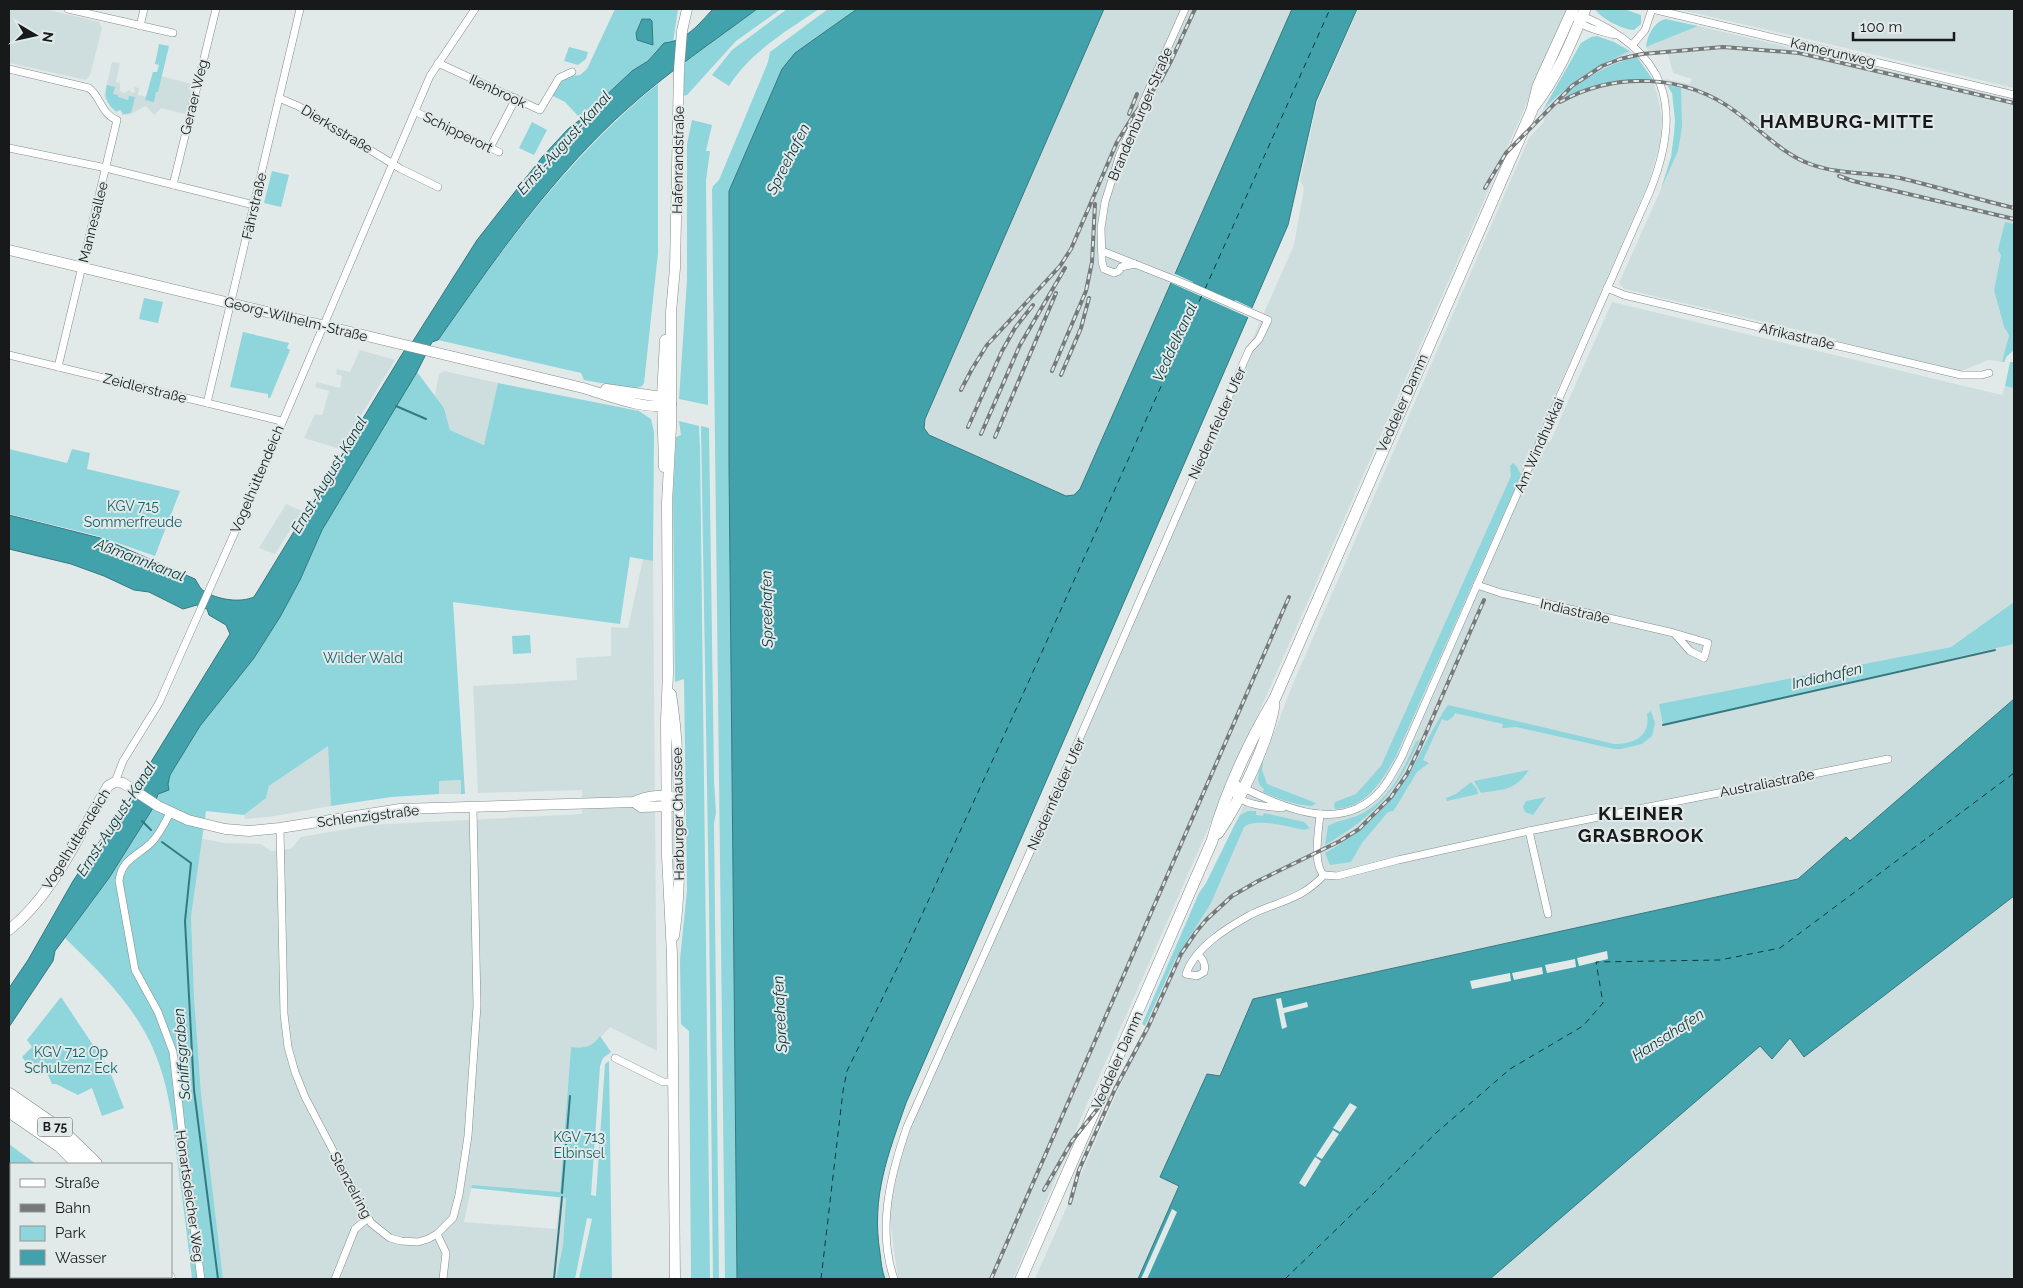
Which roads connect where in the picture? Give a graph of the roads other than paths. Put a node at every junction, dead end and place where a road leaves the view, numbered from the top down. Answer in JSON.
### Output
{"nodes":[{"id":1,"x":68,"y":9,"type":"edge"},
{"id":2,"x":144,"y":9,"type":"edge"},
{"id":3,"x":216,"y":9,"type":"edge"},
{"id":4,"x":300,"y":9,"type":"edge"},
{"id":5,"x":475,"y":9,"type":"edge"},
{"id":6,"x":687,"y":9,"type":"edge"},
{"id":7,"x":1185,"y":9,"type":"edge"},
{"id":8,"x":1578,"y":14,"type":"edge"},
{"id":9,"x":140,"y":26,"type":"junction"},
{"id":10,"x":173,"y":33,"type":"dead end"},
{"id":11,"x":1633,"y":44,"type":"junction"},
{"id":12,"x":438,"y":63,"type":"junction"},
{"id":13,"x":9,"y":70,"type":"edge"},
{"id":14,"x":572,"y":72,"type":"dead end"},
{"id":15,"x":2014,"y":95,"type":"edge"},
{"id":16,"x":279,"y":98,"type":"junction"},
{"id":17,"x":516,"y":98,"type":"junction"},
{"id":18,"x":416,"y":112,"type":"junction"},
{"id":19,"x":9,"y":148,"type":"edge"},
{"id":20,"x":490,"y":148,"type":"junction"},
{"id":21,"x":499,"y":152,"type":"dead end"},
{"id":22,"x":394,"y":164,"type":"junction"},
{"id":23,"x":106,"y":168,"type":"junction"},
{"id":24,"x":173,"y":185,"type":"junction"},
{"id":25,"x":438,"y":187,"type":"dead end"},
{"id":26,"x":254,"y":205,"type":"junction"},
{"id":27,"x":9,"y":250,"type":"edge"},
{"id":28,"x":1102,"y":251,"type":"junction"},
{"id":29,"x":1119,"y":257,"type":"junction"},
{"id":30,"x":1135,"y":264,"type":"junction"},
{"id":31,"x":1121,"y":267,"type":"junction"},
{"id":32,"x":81,"y":268,"type":"junction"},
{"id":33,"x":1607,"y":288,"type":"junction"},
{"id":34,"x":231,"y":303,"type":"junction"},
{"id":35,"x":672,"y":312,"type":"junction"},
{"id":36,"x":323,"y":325,"type":"junction"},
{"id":37,"x":9,"y":355,"type":"edge"},
{"id":38,"x":58,"y":367,"type":"junction"},
{"id":39,"x":1989,"y":373,"type":"dead end"},
{"id":40,"x":662,"y":383,"type":"joint"},
{"id":41,"x":207,"y":403,"type":"junction"},
{"id":42,"x":665,"y":403,"type":"junction"},
{"id":43,"x":281,"y":421,"type":"junction"},
{"id":44,"x":1477,"y":585,"type":"junction"},
{"id":45,"x":1674,"y":634,"type":"junction"},
{"id":46,"x":668,"y":673,"type":"junction"},
{"id":47,"x":1888,"y":759,"type":"dead end"},
{"id":48,"x":115,"y":782,"type":"junction"},
{"id":49,"x":1238,"y":789,"type":"junction"},
{"id":50,"x":666,"y":797,"type":"junction"},
{"id":51,"x":679,"y":801,"type":"junction"},
{"id":52,"x":634,"y":802,"type":"junction"},
{"id":53,"x":473,"y":807,"type":"junction"},
{"id":54,"x":666,"y":808,"type":"junction"},
{"id":55,"x":1292,"y":809,"type":"junction"},
{"id":56,"x":170,"y":813,"type":"junction"},
{"id":57,"x":1320,"y":814,"type":"junction"},
{"id":58,"x":280,"y":828,"type":"junction"},
{"id":59,"x":1529,"y":831,"type":"junction"},
{"id":60,"x":1212,"y":841,"type":"junction"},
{"id":61,"x":1324,"y":875,"type":"junction"},
{"id":62,"x":1548,"y":914,"type":"dead end"},
{"id":63,"x":9,"y":930,"type":"edge"},
{"id":64,"x":1198,"y":954,"type":"dead end"},
{"id":65,"x":672,"y":955,"type":"junction"},
{"id":66,"x":615,"y":1058,"type":"dead end"},
{"id":67,"x":673,"y":1082,"type":"junction"},
{"id":68,"x":9,"y":1095,"type":"edge"},
{"id":69,"x":9,"y":1110,"type":"edge"},
{"id":70,"x":78,"y":1163,"type":"edge"},
{"id":71,"x":94,"y":1163,"type":"edge"},
{"id":72,"x":368,"y":1218,"type":"junction"},
{"id":73,"x":437,"y":1234,"type":"junction"},
{"id":74,"x":201,"y":1279,"type":"edge"},
{"id":75,"x":335,"y":1279,"type":"edge"},
{"id":76,"x":443,"y":1279,"type":"edge"},
{"id":77,"x":675,"y":1279,"type":"edge"},
{"id":78,"x":894,"y":1279,"type":"edge"},
{"id":79,"x":1021,"y":1279,"type":"edge"}],
"edges":[{"from":1,"to":9,"type":"street"},
{"from":2,"to":9,"type":"street"},
{"from":3,"to":24,"type":"street","name":"Geraer Weg"},
{"from":4,"to":16,"type":"street","name":"Fährstraße"},
{"from":5,"to":12,"type":"street","name":"Vogelhüttendeich"},
{"from":6,"to":35,"type":"main road","name":"Hafenrandstraße"},
{"from":7,"to":28,"type":"street","name":"Brandenburger Straße"},
{"from":8,"to":11,"type":"street","name":"Am Windhukkai"},
{"from":8,"to":49,"type":"main road","name":"Veddeler Damm"},
{"from":9,"to":10,"type":"street"},
{"from":11,"to":15,"type":"street","name":"Kamerunweg"},
{"from":11,"to":33,"type":"street","name":"Am Windhukkai"},
{"from":12,"to":17,"type":"street","name":"Ilenbrook"},
{"from":12,"to":18,"type":"street","name":"Vogelhüttendeich"},
{"from":13,"to":23,"type":"street","name":"Mannesallee"},
{"from":14,"to":17,"type":"street","name":"Ilenbrook"},
{"from":16,"to":22,"type":"street","name":"Dierksstraße"},
{"from":16,"to":26,"type":"street","name":"Fährstraße"},
{"from":17,"to":20,"type":"street"},
{"from":18,"to":20,"type":"street","name":"Schipperort"},
{"from":18,"to":22,"type":"street","name":"Vogelhüttendeich"},
{"from":19,"to":23,"type":"street"},
{"from":20,"to":21,"type":"street","name":"Schipperort"},
{"from":22,"to":25,"type":"street","name":"Dierksstraße"},
{"from":22,"to":36,"type":"street","name":"Vogelhüttendeich"},
{"from":23,"to":24,"type":"street"},
{"from":23,"to":32,"type":"street","name":"Mannesallee"},
{"from":24,"to":26,"type":"street"},
{"from":26,"to":34,"type":"street","name":"Fährstraße"},
{"from":27,"to":32,"type":"main road","name":"Georg-Wilhelm-Straße"},
{"from":28,"to":29,"type":"street"},
{"from":28,"to":31,"type":"street","name":"Brandenburger Straße"},
{"from":29,"to":30,"type":"street"},
{"from":29,"to":31,"type":"street"},
{"from":30,"to":31,"type":"street","name":"Brandenburger Straße"},
{"from":30,"to":78,"type":"street","name":"Niedernfelder Ufer"},
{"from":32,"to":34,"type":"main road","name":"Georg-Wilhelm-Straße"},
{"from":32,"to":38,"type":"street","name":"Mannesallee"},
{"from":33,"to":39,"type":"street","name":"Afrikastraße"},
{"from":33,"to":44,"type":"street","name":"Am Windhukkai"},
{"from":34,"to":36,"type":"main road","name":"Georg-Wilhelm-Straße"},
{"from":34,"to":41,"type":"street","name":"Fährstraße"},
{"from":35,"to":40,"type":"main road","name":"Hafenrandstraße"},
{"from":35,"to":42,"type":"main road","name":"Hafenrandstraße"},
{"from":36,"to":42,"type":"main road","name":"Georg-Wilhelm-Straße"},
{"from":36,"to":43,"type":"street","name":"Vogelhüttendeich"},
{"from":37,"to":38,"type":"street","name":"Zeidlerstraße"},
{"from":38,"to":41,"type":"street","name":"Zeidlerstraße"},
{"from":40,"to":42,"type":"main road","name":"Harburger Chaussee"},
{"from":41,"to":43,"type":"street","name":"Zeidlerstraße"},
{"from":42,"to":46,"type":"main road","name":"Harburger Chaussee"},
{"from":43,"to":48,"type":"street","name":"Vogelhüttendeich"},
{"from":44,"to":45,"type":"street","name":"Indiastraße"},
{"from":44,"to":57,"type":"street","name":"Am Windhukkai"},
{"from":45,"to":45,"type":"street","name":"Indiastraße"},
{"from":46,"to":50,"type":"main road","name":"Harburger Chaussee"},
{"from":46,"to":51,"type":"main road","name":"Harburger Chaussee"},
{"from":47,"to":59,"type":"street","name":"Australiastraße"},
{"from":48,"to":56,"type":"main road","name":"Schlenzigstraße"},
{"from":48,"to":63,"type":"main road","name":"Vogelhüttendeich"},
{"from":49,"to":55,"type":"street","name":"Am Windhukkai"},
{"from":49,"to":55,"type":"street","name":"Am Windhukkai"},
{"from":49,"to":60,"type":"main road","name":"Veddeler Damm"},
{"from":49,"to":60,"type":"main road","name":"Veddeler Damm"},
{"from":50,"to":51,"type":"main road","name":"Schlenzigstraße"},
{"from":50,"to":52,"type":"main road","name":"Schlenzigstraße"},
{"from":50,"to":54,"type":"main road","name":"Harburger Chaussee"},
{"from":51,"to":54,"type":"main road"},
{"from":51,"to":65,"type":"main road","name":"Harburger Chaussee"},
{"from":52,"to":53,"type":"main road","name":"Schlenzigstraße"},
{"from":52,"to":54,"type":"main road","name":"Schlenzigstraße"},
{"from":53,"to":58,"type":"main road","name":"Schlenzigstraße"},
{"from":53,"to":73,"type":"street"},
{"from":54,"to":65,"type":"main road","name":"Harburger Chaussee"},
{"from":55,"to":57,"type":"street","name":"Am Windhukkai"},
{"from":56,"to":58,"type":"main road","name":"Schlenzigstraße"},
{"from":56,"to":74,"type":"street","name":"Honartsdeicher Weg"},
{"from":57,"to":61,"type":"street"},
{"from":58,"to":72,"type":"street","name":"Stenzelring"},
{"from":59,"to":61,"type":"street","name":"Australiastraße"},
{"from":59,"to":62,"type":"street"},
{"from":60,"to":79,"type":"main road","name":"Veddeler Damm"},
{"from":61,"to":64,"type":"street"},
{"from":65,"to":67,"type":"main road","name":"Harburger Chaussee"},
{"from":66,"to":67,"type":"street"},
{"from":67,"to":77,"type":"main road","name":"Harburger Chaussee"},
{"from":68,"to":71,"type":"highway","number":"B 75"},
{"from":69,"to":70,"type":"highway","number":"B 75"},
{"from":72,"to":73,"type":"street","name":"Stenzelring"},
{"from":72,"to":75,"type":"street"},
{"from":73,"to":76,"type":"street"}]}
